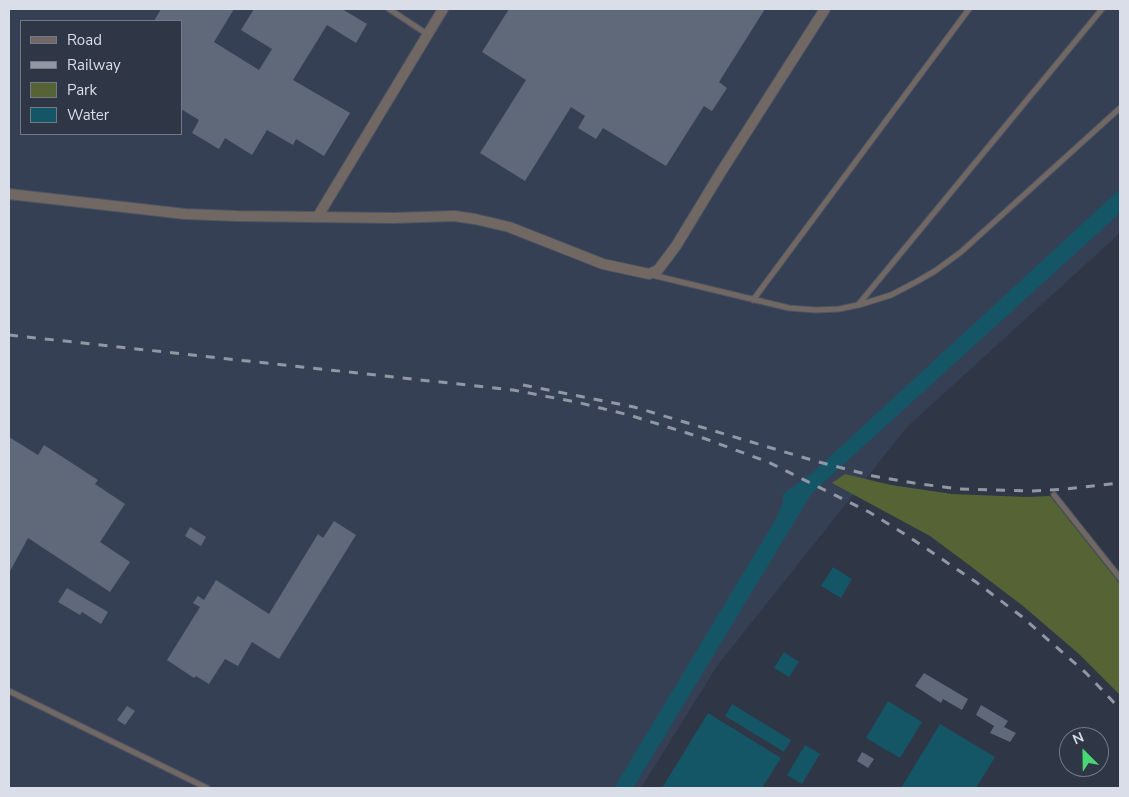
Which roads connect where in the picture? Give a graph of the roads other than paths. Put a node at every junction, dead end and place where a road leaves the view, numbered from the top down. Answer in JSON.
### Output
{"nodes":[{"id":1,"x":390,"y":9,"type":"edge"},
{"id":2,"x":443,"y":9,"type":"edge"},
{"id":3,"x":825,"y":9,"type":"edge"},
{"id":4,"x":969,"y":9,"type":"edge"},
{"id":5,"x":1102,"y":9,"type":"edge"},
{"id":6,"x":427,"y":34,"type":"junction"},
{"id":7,"x":1120,"y":108,"type":"edge"},
{"id":8,"x":9,"y":194,"type":"edge"},
{"id":9,"x":318,"y":216,"type":"junction"},
{"id":10,"x":649,"y":274,"type":"junction"},
{"id":11,"x":753,"y":300,"type":"junction"},
{"id":12,"x":858,"y":305,"type":"junction"},
{"id":13,"x":1054,"y":496,"type":"dead end"},
{"id":14,"x":1120,"y":578,"type":"edge"},
{"id":15,"x":9,"y":691,"type":"edge"},
{"id":16,"x":207,"y":788,"type":"edge"}],
"edges":[{"from":1,"to":6,"type":"lane"},
{"from":2,"to":6,"type":"street"},
{"from":3,"to":10,"type":"street"},
{"from":4,"to":11,"type":"lane"},
{"from":5,"to":12,"type":"lane"},
{"from":6,"to":9,"type":"street"},
{"from":7,"to":12,"type":"lane"},
{"from":8,"to":9,"type":"street"},
{"from":9,"to":10,"type":"street"},
{"from":10,"to":11,"type":"lane"},
{"from":11,"to":12,"type":"lane"},
{"from":13,"to":14,"type":"lane"},
{"from":15,"to":16,"type":"lane"}]}
